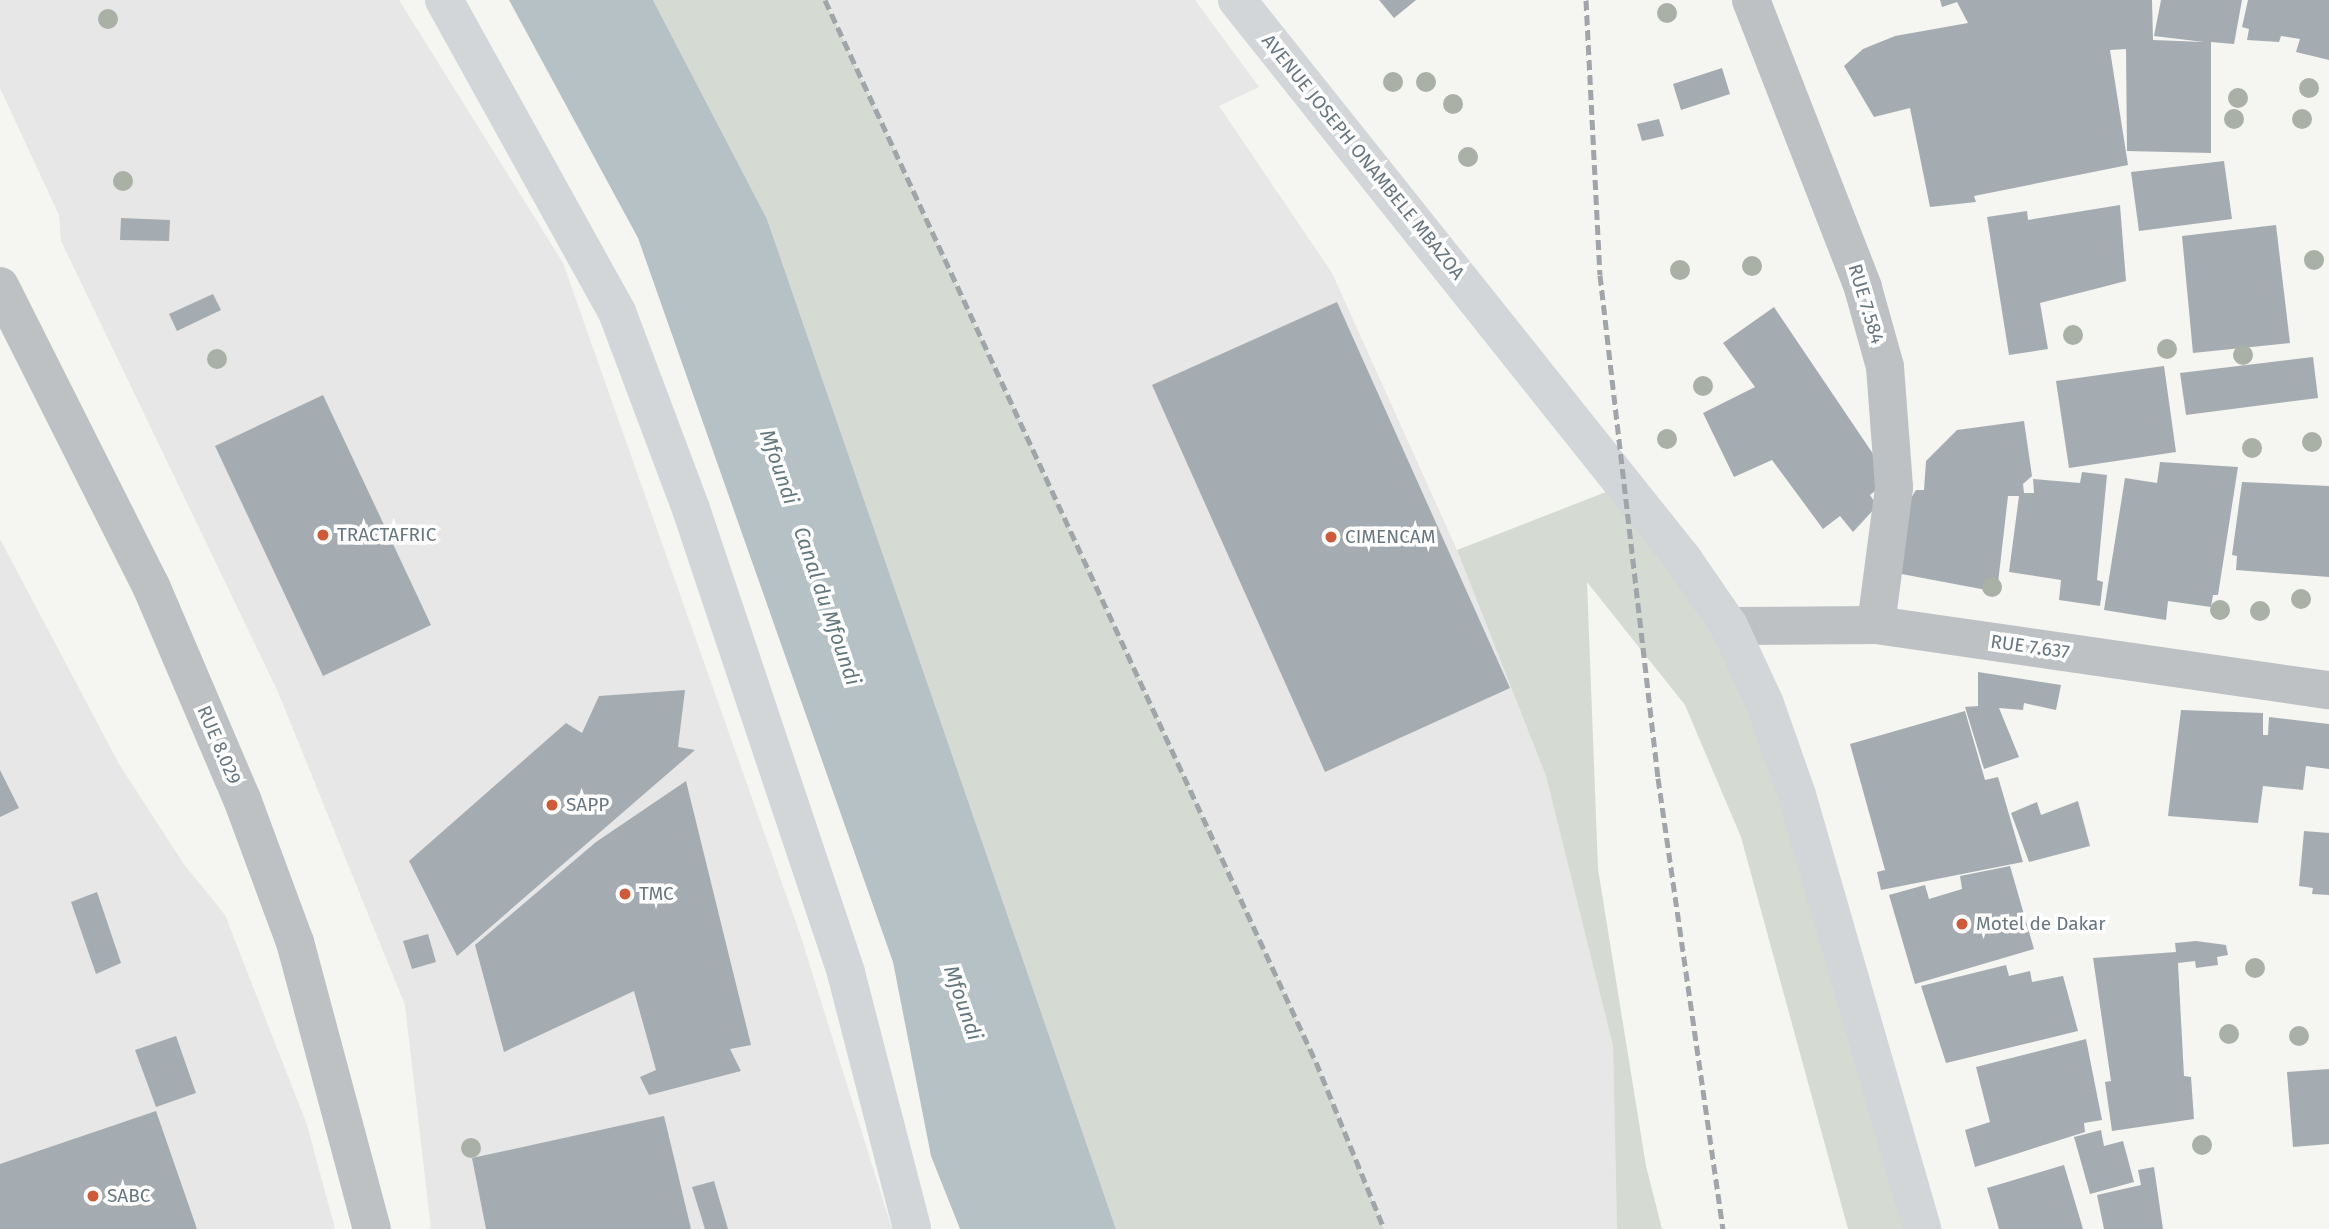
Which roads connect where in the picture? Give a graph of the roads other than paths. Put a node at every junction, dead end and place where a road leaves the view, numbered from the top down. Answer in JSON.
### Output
{"nodes":[{"id":1,"x":444,"y":0,"type":"edge"},
{"id":2,"x":1237,"y":0,"type":"edge"},
{"id":3,"x":1751,"y":0,"type":"edge"},
{"id":4,"x":0,"y":286,"type":"edge"},
{"id":5,"x":1876,"y":625,"type":"junction"},
{"id":6,"x":1729,"y":626,"type":"junction"},
{"id":7,"x":2329,"y":690,"type":"edge"},
{"id":8,"x":372,"y":1229,"type":"edge"},
{"id":9,"x":912,"y":1229,"type":"edge"},
{"id":10,"x":1922,"y":1229,"type":"edge"}],
"edges":[{"from":1,"to":9,"type":"main road"},
{"from":2,"to":6,"type":"main road","name":"AVENUE JOSEPH ONAMBELE MBAZOA"},
{"from":3,"to":5,"type":"street","name":"RUE 7.584"},
{"from":4,"to":8,"type":"street","name":"RUE 8.029"},
{"from":5,"to":6,"type":"street","name":"RUE 7.637"},
{"from":5,"to":7,"type":"street","name":"RUE 7.637"},
{"from":6,"to":10,"type":"main road","name":"AVENUE JOSEPH ONAMBELE MBAZOA"}]}
